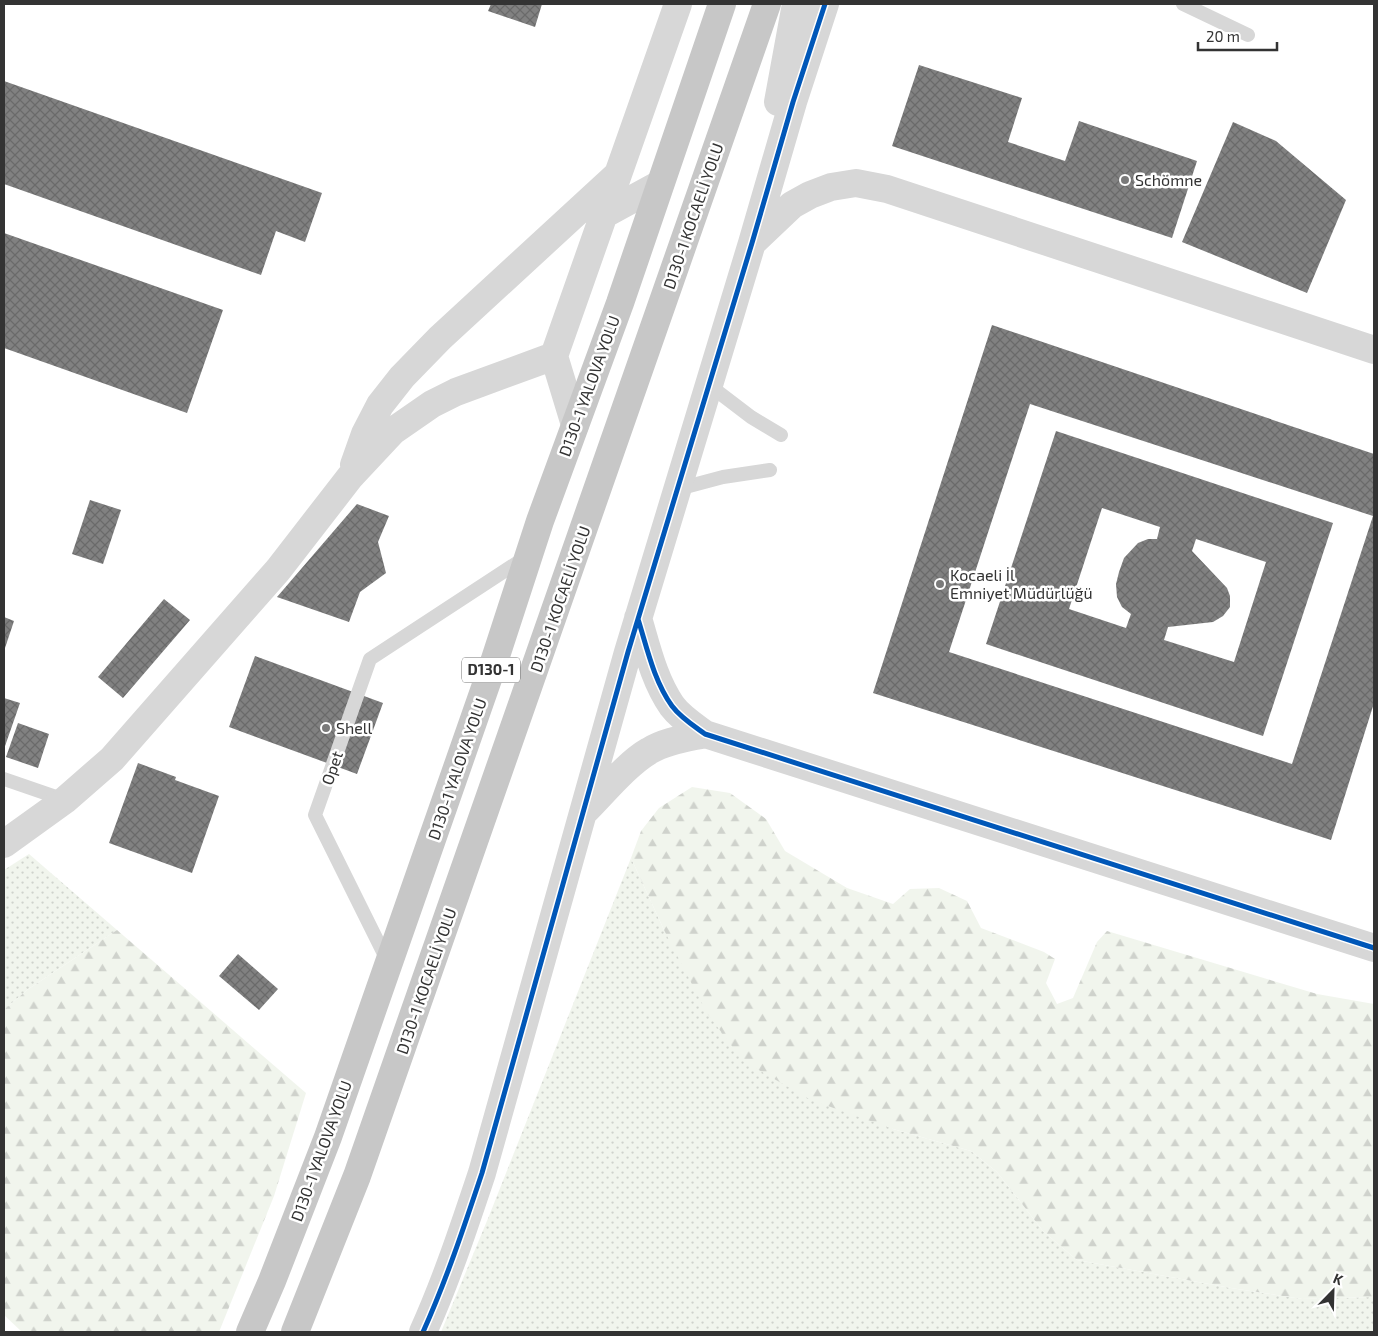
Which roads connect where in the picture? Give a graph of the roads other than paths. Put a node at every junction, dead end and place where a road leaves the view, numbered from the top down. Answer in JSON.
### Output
{"nodes":[{"id":1,"x":678,"y":4,"type":"edge"},
{"id":2,"x":722,"y":4,"type":"edge"},
{"id":3,"x":767,"y":4,"type":"edge"},
{"id":4,"x":796,"y":4,"type":"edge"},
{"id":5,"x":825,"y":4,"type":"edge"},
{"id":6,"x":1183,"y":4,"type":"edge"},
{"id":7,"x":1248,"y":35,"type":"dead end"},
{"id":8,"x":620,"y":171,"type":"junction"},
{"id":9,"x":660,"y":184,"type":"junction"},
{"id":10,"x":605,"y":214,"type":"junction"},
{"id":11,"x":752,"y":243,"type":"junction"},
{"id":12,"x":1374,"y":350,"type":"edge"},
{"id":13,"x":554,"y":356,"type":"junction"},
{"id":14,"x":709,"y":385,"type":"junction"},
{"id":15,"x":575,"y":425,"type":"junction"},
{"id":16,"x":781,"y":435,"type":"dead end"},
{"id":17,"x":770,"y":470,"type":"dead end"},
{"id":18,"x":350,"y":476,"type":"junction"},
{"id":19,"x":678,"y":489,"type":"junction"},
{"id":20,"x":529,"y":555,"type":"junction"},
{"id":21,"x":638,"y":618,"type":"junction"},
{"id":22,"x":705,"y":734,"type":"junction"},
{"id":23,"x":4,"y":779,"type":"edge"},
{"id":24,"x":65,"y":800,"type":"junction"},
{"id":25,"x":584,"y":812,"type":"junction"},
{"id":26,"x":4,"y":844,"type":"edge"},
{"id":27,"x":1374,"y":948,"type":"edge"},
{"id":28,"x":389,"y":963,"type":"junction"},
{"id":29,"x":250,"y":1332,"type":"edge"},
{"id":30,"x":296,"y":1332,"type":"edge"},
{"id":31,"x":422,"y":1332,"type":"edge"}],
"edges":[{"from":1,"to":8,"type":"street"},
{"from":2,"to":9,"type":"highway","name":"D130-1 YALOVA YOLU","number":"D130-1"},
{"from":3,"to":30,"type":"highway","name":"D130-1 KOCAELİ YOLU","number":"D130-1"},
{"from":4,"to":11,"type":"street"},
{"from":5,"to":11,"type":"street"},
{"from":6,"to":7,"type":"lane"},
{"from":8,"to":10,"type":"street"},
{"from":8,"to":18,"type":"street"},
{"from":9,"to":10,"type":"street"},
{"from":9,"to":15,"type":"highway","name":"D130-1 YALOVA YOLU","number":"D130-1"},
{"from":10,"to":13,"type":"street"},
{"from":11,"to":12,"type":"street"},
{"from":11,"to":14,"type":"street"},
{"from":13,"to":15,"type":"street"},
{"from":13,"to":18,"type":"street"},
{"from":14,"to":16,"type":"lane"},
{"from":14,"to":19,"type":"street"},
{"from":15,"to":20,"type":"highway","name":"D130-1 YALOVA YOLU","number":"D130-1"},
{"from":17,"to":19,"type":"lane"},
{"from":18,"to":24,"type":"street"},
{"from":19,"to":21,"type":"street"},
{"from":20,"to":28,"type":"highway","name":"D130-1 YALOVA YOLU","number":"D130-1"},
{"from":20,"to":28,"type":"lane","name":"Opet"},
{"from":21,"to":22,"type":"street"},
{"from":21,"to":25,"type":"street"},
{"from":22,"to":25,"type":"street"},
{"from":22,"to":27,"type":"street"},
{"from":23,"to":24,"type":"lane"},
{"from":24,"to":26,"type":"street"},
{"from":25,"to":31,"type":"street"},
{"from":28,"to":29,"type":"highway","name":"D130-1 YALOVA YOLU","number":"D130-1"}]}
